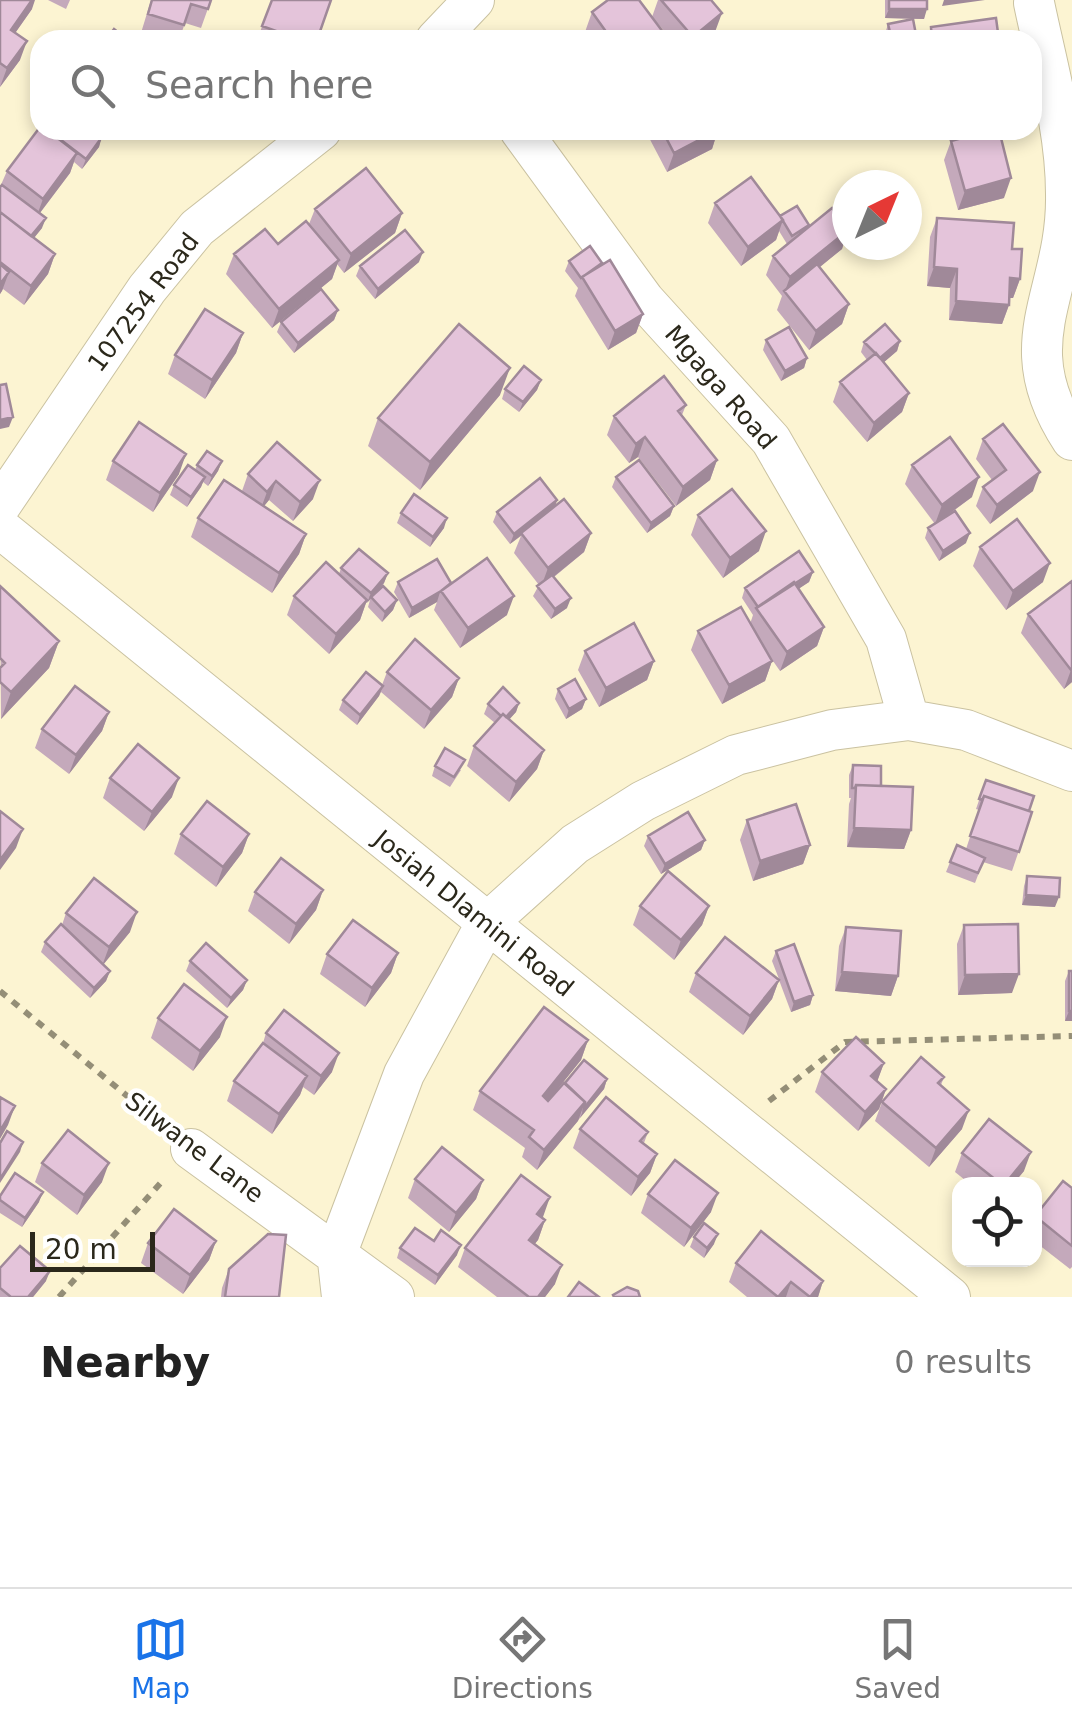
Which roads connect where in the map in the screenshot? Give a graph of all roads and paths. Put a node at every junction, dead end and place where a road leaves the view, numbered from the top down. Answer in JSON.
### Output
{"nodes":[{"id":1,"x":1034,"y":4,"type":"dead end"},
{"id":2,"x":1039,"y":30,"type":"edge"},
{"id":3,"x":1042,"y":43,"type":"edge"},
{"id":4,"x":308,"y":140,"type":"edge"},
{"id":5,"x":527,"y":140,"type":"edge"},
{"id":6,"x":1072,"y":440,"type":"edge"},
{"id":7,"x":0,"y":506,"type":"edge"},
{"id":8,"x":0,"y":528,"type":"edge"},
{"id":9,"x":909,"y":720,"type":"junction"},
{"id":10,"x":1072,"y":771,"type":"edge"},
{"id":11,"x":486,"y":924,"type":"junction"},
{"id":12,"x":0,"y":992,"type":"edge"},
{"id":13,"x":1072,"y":1036,"type":"edge"},
{"id":14,"x":740,"y":1123,"type":"junction"},
{"id":15,"x":191,"y":1149,"type":"junction"},
{"id":16,"x":337,"y":1252,"type":"junction"},
{"id":17,"x":59,"y":1297,"type":"edge"},
{"id":18,"x":342,"y":1297,"type":"edge"},
{"id":19,"x":394,"y":1297,"type":"edge"},
{"id":20,"x":950,"y":1297,"type":"edge"}],
"edges":[{"from":1,"to":2,"type":"street"},
{"from":3,"to":6,"type":"street"},
{"from":4,"to":7,"type":"street","name":"107254 Road"},
{"from":5,"to":9,"type":"street","name":"Mgaga Road"},
{"from":8,"to":11,"type":"street","name":"Josiah Dlamini Road"},
{"from":9,"to":10,"type":"street"},
{"from":9,"to":11,"type":"street"},
{"from":11,"to":14,"type":"street","name":"Josiah Dlamini Road"},
{"from":11,"to":16,"type":"street"},
{"from":12,"to":15,"type":"path","name":"Silwane Lane"},
{"from":13,"to":14,"type":"path"},
{"from":14,"to":20,"type":"street","name":"Josiah Dlamini Road"},
{"from":15,"to":16,"type":"street","name":"Silwane Lane"},
{"from":15,"to":17,"type":"path"},
{"from":16,"to":18,"type":"street"},
{"from":16,"to":19,"type":"street","name":"Silwane Lane"}]}
